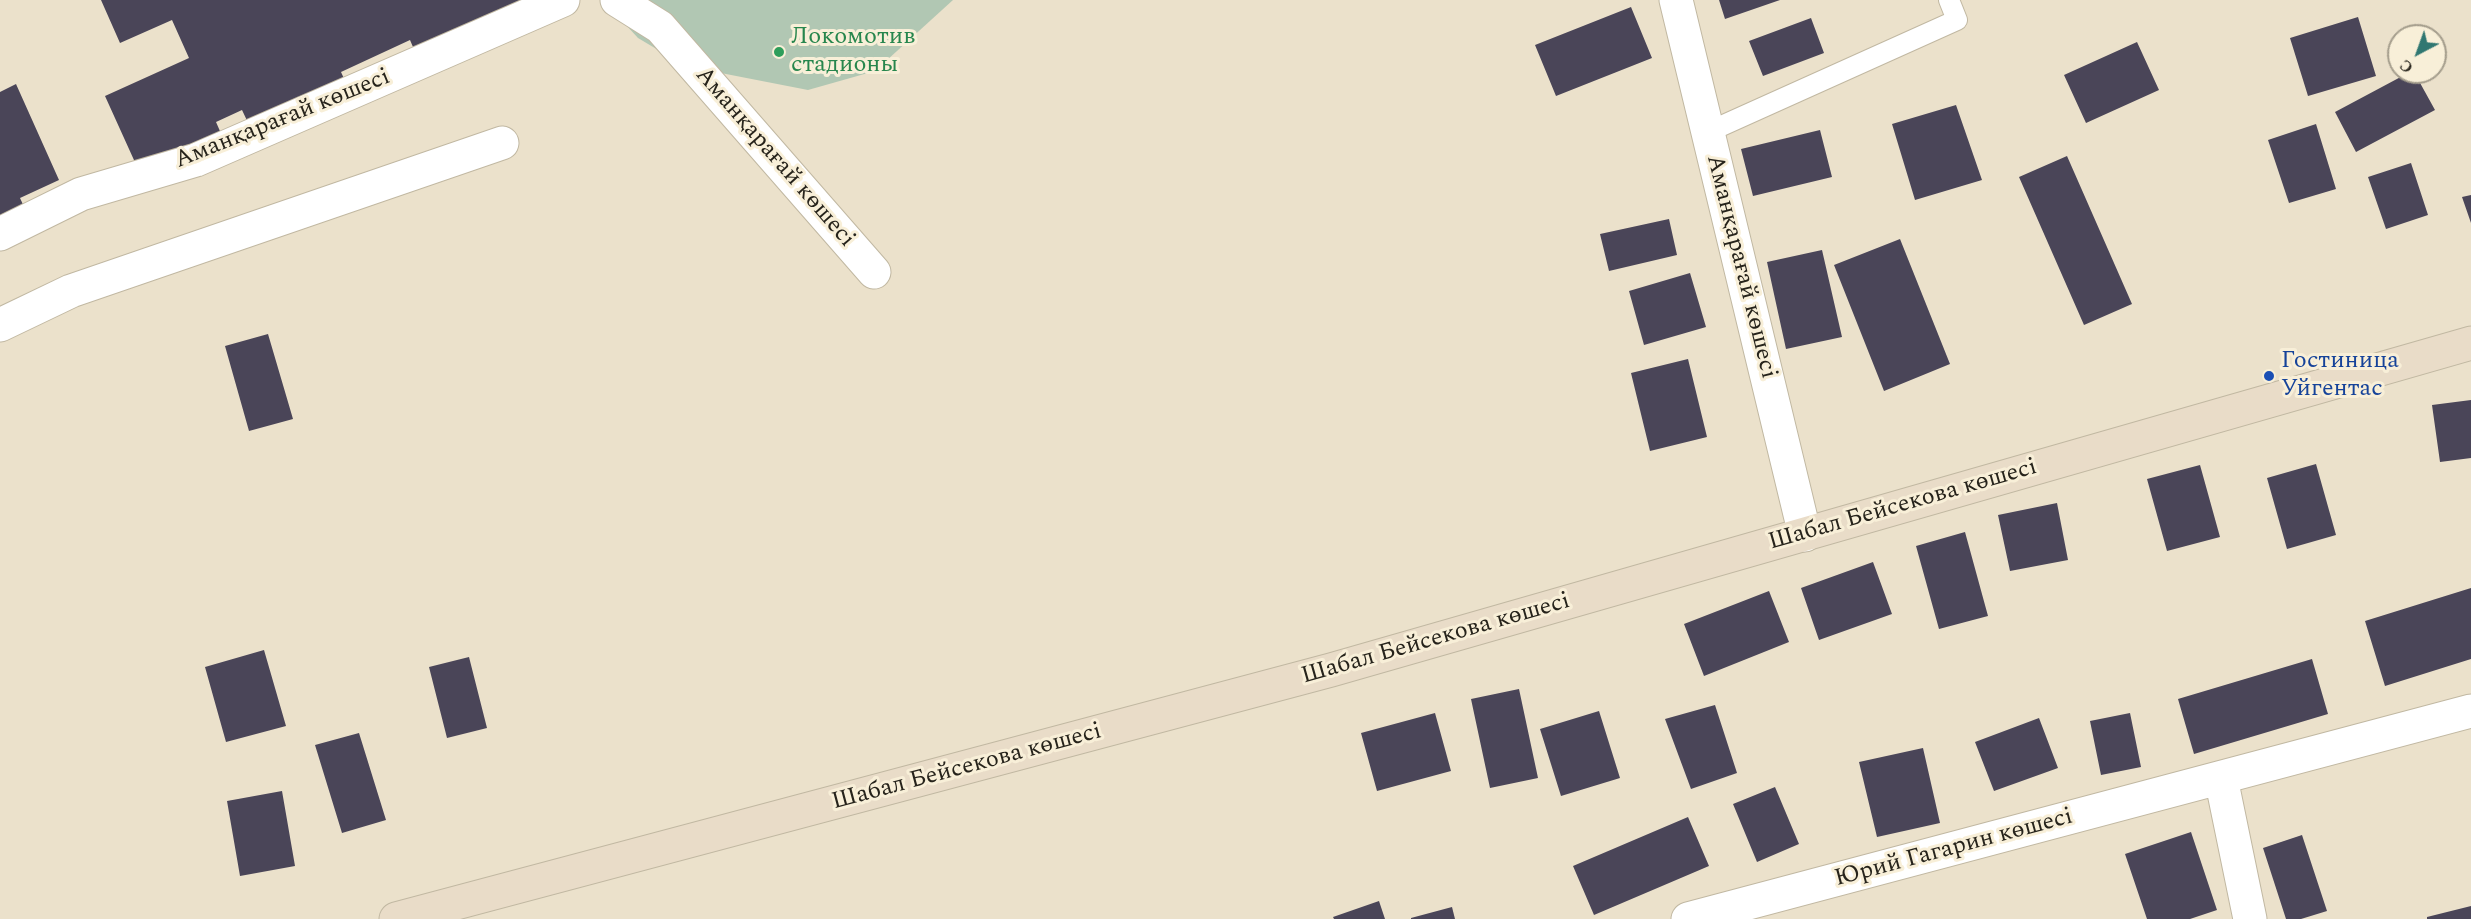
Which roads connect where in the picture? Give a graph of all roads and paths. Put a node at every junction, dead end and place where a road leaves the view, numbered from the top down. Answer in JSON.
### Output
{"nodes":[{"id":1,"x":563,"y":0,"type":"edge"},
{"id":2,"x":617,"y":0,"type":"edge"},
{"id":3,"x":1676,"y":0,"type":"edge"},
{"id":4,"x":1949,"y":0,"type":"edge"},
{"id":5,"x":1708,"y":132,"type":"junction"},
{"id":6,"x":502,"y":143,"type":"dead end"},
{"id":7,"x":0,"y":234,"type":"edge"},
{"id":8,"x":874,"y":272,"type":"dead end"},
{"id":9,"x":0,"y":325,"type":"edge"},
{"id":10,"x":2471,"y":343,"type":"edge"},
{"id":11,"x":1805,"y":535,"type":"junction"},
{"id":12,"x":2471,"y":711,"type":"edge"},
{"id":13,"x":2221,"y":778,"type":"junction"},
{"id":14,"x":396,"y":919,"type":"edge"},
{"id":15,"x":1688,"y":919,"type":"edge"},
{"id":16,"x":2250,"y":919,"type":"edge"}],
"edges":[{"from":1,"to":7,"type":"street","name":"Аманқарағай көшесі"},
{"from":2,"to":8,"type":"street","name":"Аманқарағай көшесі"},
{"from":3,"to":5,"type":"street","name":"Аманқарағай көшесі"},
{"from":4,"to":5,"type":"lane"},
{"from":5,"to":11,"type":"street","name":"Аманқарағай көшесі"},
{"from":6,"to":9,"type":"street"},
{"from":10,"to":11,"type":"main road","name":"Шабал Бейсекова көшесі"},
{"from":11,"to":14,"type":"main road","name":"Шабал Бейсекова көшесі"},
{"from":12,"to":13,"type":"street","name":"Юрий Гагарин көшесі"},
{"from":13,"to":15,"type":"street","name":"Юрий Гагарин көшесі"},
{"from":13,"to":16,"type":"street"}]}
